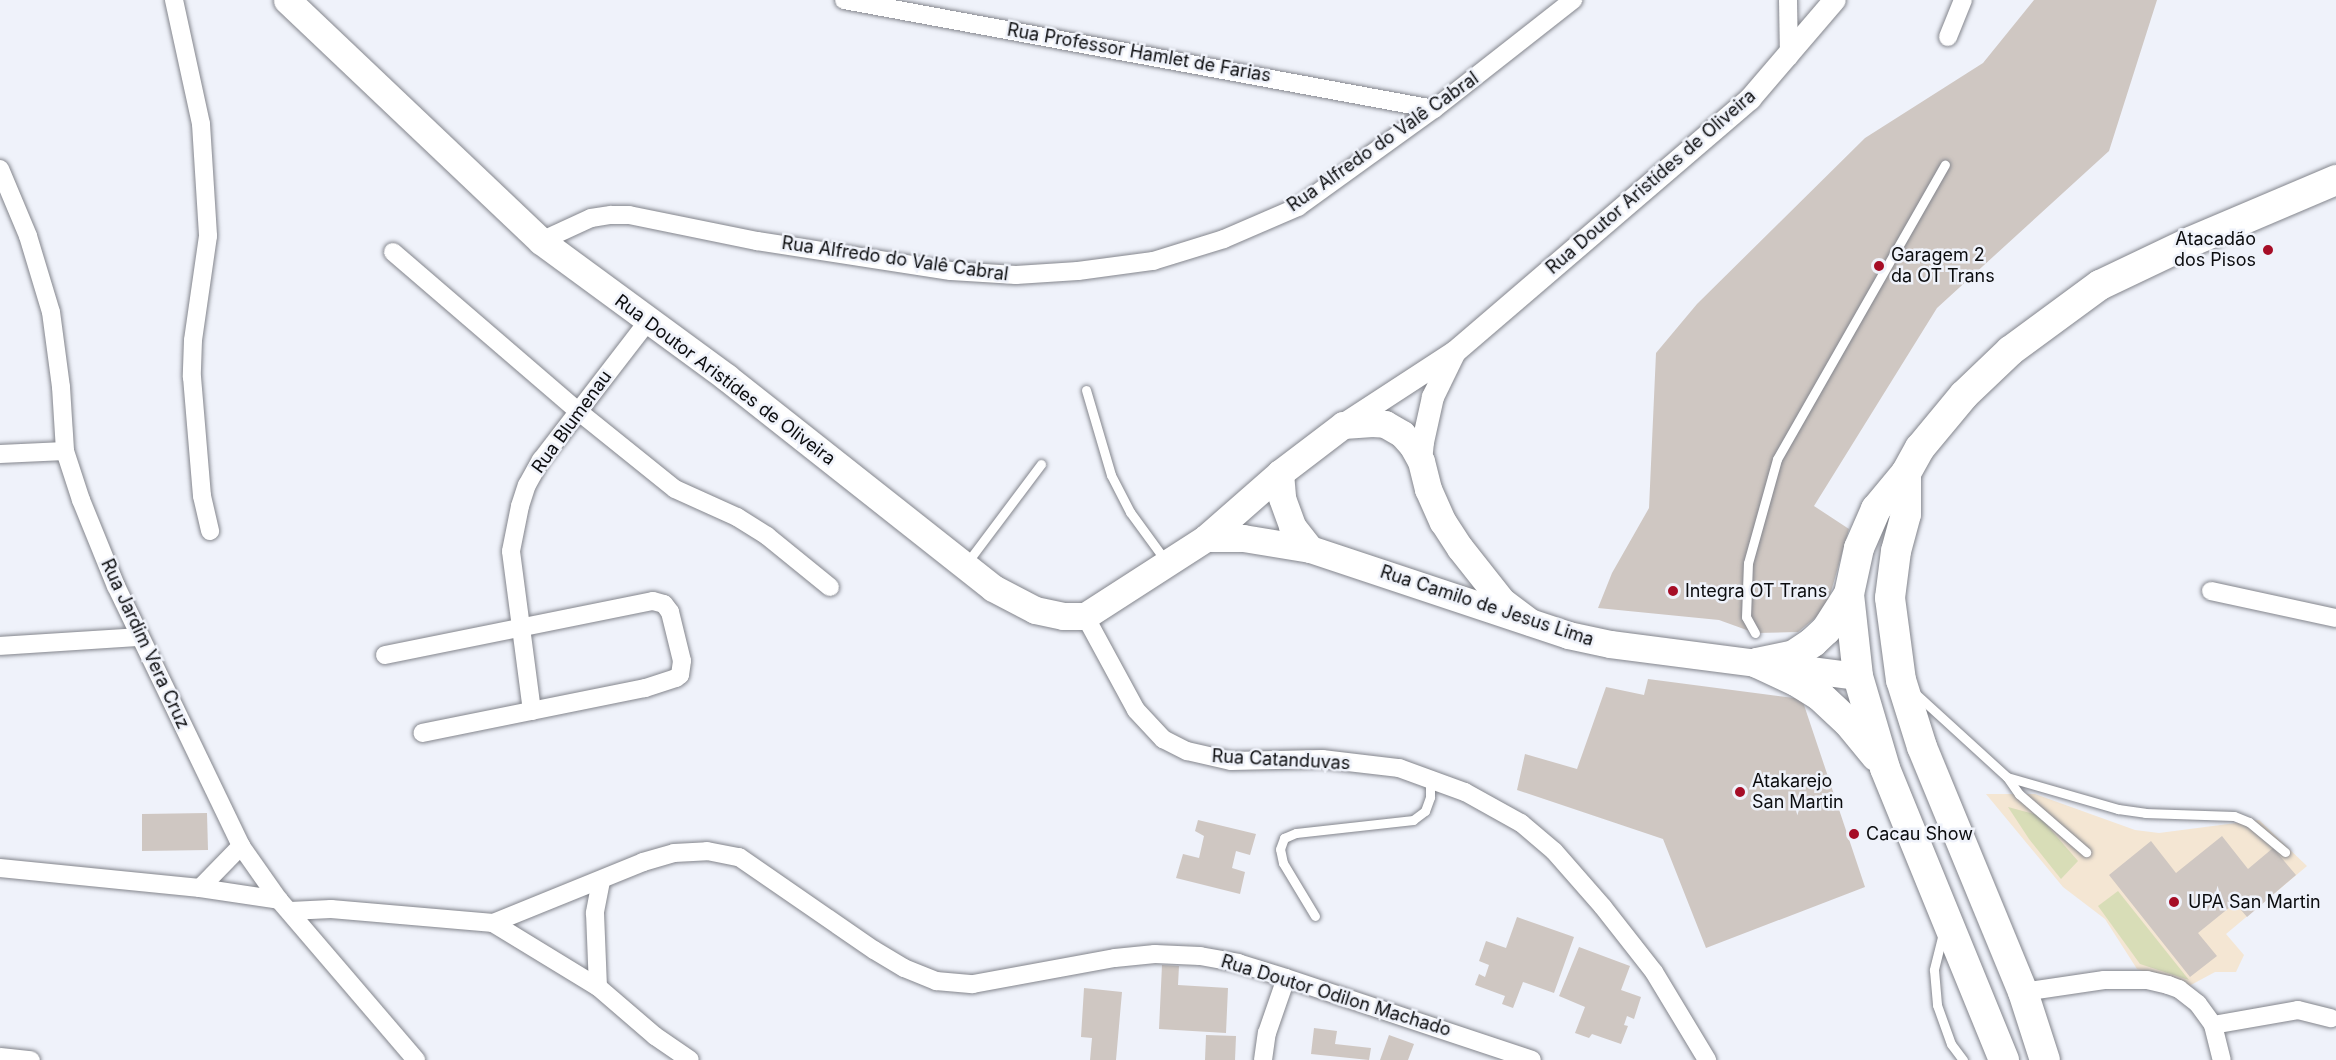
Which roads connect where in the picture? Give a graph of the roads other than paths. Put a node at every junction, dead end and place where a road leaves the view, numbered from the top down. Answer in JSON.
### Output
{"nodes":[{"id":1,"x":174,"y":0,"type":"edge"},
{"id":2,"x":287,"y":0,"type":"edge"},
{"id":3,"x":844,"y":0,"type":"edge"},
{"id":4,"x":1573,"y":0,"type":"edge"},
{"id":5,"x":1788,"y":0,"type":"edge"},
{"id":6,"x":1835,"y":0,"type":"edge"},
{"id":7,"x":1963,"y":0,"type":"edge"},
{"id":8,"x":1948,"y":37,"type":"dead end"},
{"id":9,"x":1788,"y":57,"type":"junction"},
{"id":10,"x":1434,"y":109,"type":"junction"},
{"id":11,"x":1945,"y":164,"type":"dead end"},
{"id":12,"x":0,"y":169,"type":"edge"},
{"id":13,"x":2336,"y":180,"type":"edge"},
{"id":14,"x":541,"y":241,"type":"junction"},
{"id":15,"x":393,"y":252,"type":"dead end"},
{"id":16,"x":648,"y":321,"type":"junction"},
{"id":17,"x":1455,"y":352,"type":"junction"},
{"id":18,"x":1086,"y":390,"type":"dead end"},
{"id":19,"x":578,"y":411,"type":"junction"},
{"id":20,"x":1343,"y":425,"type":"junction"},
{"id":21,"x":65,"y":452,"type":"junction"},
{"id":22,"x":0,"y":454,"type":"edge"},
{"id":23,"x":1421,"y":461,"type":"junction"},
{"id":24,"x":1041,"y":464,"type":"dead end"},
{"id":25,"x":1280,"y":473,"type":"junction"},
{"id":26,"x":1906,"y":473,"type":"junction"},
{"id":27,"x":210,"y":531,"type":"dead end"},
{"id":28,"x":1206,"y":538,"type":"junction"},
{"id":29,"x":1310,"y":549,"type":"junction"},
{"id":30,"x":1168,"y":563,"type":"junction"},
{"id":31,"x":965,"y":566,"type":"junction"},
{"id":32,"x":830,"y":586,"type":"dead end"},
{"id":33,"x":2211,"y":591,"type":"dead end"},
{"id":34,"x":1849,"y":594,"type":"junction"},
{"id":35,"x":1085,"y":616,"type":"junction"},
{"id":36,"x":2336,"y":618,"type":"edge"},
{"id":37,"x":1530,"y":622,"type":"junction"},
{"id":38,"x":520,"y":628,"type":"junction"},
{"id":39,"x":1755,"y":633,"type":"dead end"},
{"id":40,"x":140,"y":637,"type":"junction"},
{"id":41,"x":0,"y":646,"type":"edge"},
{"id":42,"x":385,"y":655,"type":"dead end"},
{"id":43,"x":1756,"y":663,"type":"junction"},
{"id":44,"x":1858,"y":676,"type":"junction"},
{"id":45,"x":1901,"y":680,"type":"junction"},
{"id":46,"x":532,"y":711,"type":"junction"},
{"id":47,"x":422,"y":733,"type":"dead end"},
{"id":48,"x":1922,"y":747,"type":"junction"},
{"id":49,"x":1885,"y":768,"type":"junction"},
{"id":50,"x":2007,"y":777,"type":"junction"},
{"id":51,"x":1430,"y":778,"type":"junction"},
{"id":52,"x":241,"y":846,"type":"junction"},
{"id":53,"x":2086,"y":852,"type":"dead end"},
{"id":54,"x":2285,"y":852,"type":"dead end"},
{"id":55,"x":0,"y":868,"type":"edge"},
{"id":56,"x":601,"y":881,"type":"junction"},
{"id":57,"x":200,"y":888,"type":"junction"},
{"id":58,"x":284,"y":905,"type":"junction"},
{"id":59,"x":1315,"y":916,"type":"dead end"},
{"id":60,"x":1946,"y":916,"type":"junction"},
{"id":61,"x":493,"y":923,"type":"junction"},
{"id":62,"x":1286,"y":978,"type":"junction"},
{"id":63,"x":598,"y":987,"type":"junction"},
{"id":64,"x":2023,"y":992,"type":"junction"},
{"id":65,"x":2331,"y":1018,"type":"dead end"},
{"id":66,"x":2213,"y":1025,"type":"junction"},
{"id":67,"x":0,"y":1057,"type":"edge"},
{"id":68,"x":31,"y":1060,"type":"edge"},
{"id":69,"x":416,"y":1060,"type":"edge"},
{"id":70,"x":690,"y":1060,"type":"edge"},
{"id":71,"x":1263,"y":1060,"type":"edge"},
{"id":72,"x":1532,"y":1060,"type":"edge"},
{"id":73,"x":1707,"y":1060,"type":"edge"},
{"id":74,"x":1964,"y":1060,"type":"edge"},
{"id":75,"x":2004,"y":1060,"type":"edge"},
{"id":76,"x":2045,"y":1060,"type":"edge"},
{"id":77,"x":2222,"y":1060,"type":"edge"}],
"edges":[{"from":1,"to":27,"type":"street"},
{"from":2,"to":14,"type":"main road","name":"Rua Doutor Aristídes de Oliveira"},
{"from":3,"to":10,"type":"street","name":"Rua Professor Hamlet de Farias"},
{"from":4,"to":10,"type":"street","name":"Rua Alfredo do Valê Cabral"},
{"from":5,"to":9,"type":"street"},
{"from":6,"to":9,"type":"street","name":"Rua Doutor Aristídes de Oliveira"},
{"from":7,"to":8,"type":"street"},
{"from":9,"to":17,"type":"street","name":"Rua Doutor Aristídes de Oliveira"},
{"from":10,"to":14,"type":"street","name":"Rua Alfredo do Valê Cabral"},
{"from":11,"to":39,"type":"lane"},
{"from":12,"to":21,"type":"street","name":"Rua Jardim Vera Cruz"},
{"from":13,"to":26,"type":"main road"},
{"from":14,"to":16,"type":"main road","name":"Rua Doutor Aristídes de Oliveira"},
{"from":15,"to":19,"type":"street"},
{"from":16,"to":19,"type":"street","name":"Rua Blumenau"},
{"from":16,"to":31,"type":"main road","name":"Rua Doutor Aristídes de Oliveira"},
{"from":17,"to":20,"type":"street","name":"Rua Doutor Aristídes de Oliveira"},
{"from":17,"to":23,"type":"street","name":"Rua Doutor Aristídes de Oliveira"},
{"from":18,"to":30,"type":"lane"},
{"from":19,"to":32,"type":"street"},
{"from":19,"to":38,"type":"street","name":"Rua Blumenau"},
{"from":20,"to":23,"type":"main road"},
{"from":20,"to":25,"type":"main road","name":"Rua Doutor Aristídes de Oliveira"},
{"from":21,"to":22,"type":"street"},
{"from":21,"to":40,"type":"street","name":"Rua Jardim Vera Cruz"},
{"from":23,"to":37,"type":"main road"},
{"from":24,"to":31,"type":"lane"},
{"from":25,"to":28,"type":"main road","name":"Rua Doutor Aristídes de Oliveira"},
{"from":25,"to":29,"type":"main road"},
{"from":26,"to":34,"type":"main road"},
{"from":26,"to":45,"type":"main road"},
{"from":28,"to":29,"type":"main road"},
{"from":28,"to":30,"type":"main road","name":"Rua Doutor Aristídes de Oliveira"},
{"from":29,"to":37,"type":"main road","name":"Rua Camilo de Jesus Lima"},
{"from":30,"to":35,"type":"main road","name":"Rua Doutor Aristídes de Oliveira"},
{"from":31,"to":35,"type":"main road","name":"Rua Doutor Aristídes de Oliveira"},
{"from":33,"to":36,"type":"street"},
{"from":34,"to":43,"type":"main road"},
{"from":34,"to":44,"type":"main road"},
{"from":35,"to":51,"type":"street","name":"Rua Catanduvas"},
{"from":37,"to":43,"type":"main road","name":"Rua Camilo de Jesus Lima"},
{"from":38,"to":42,"type":"street"},
{"from":38,"to":46,"type":"street","name":"Rua Blumenau"},
{"from":38,"to":46,"type":"street"},
{"from":40,"to":41,"type":"street"},
{"from":40,"to":52,"type":"street","name":"Rua Jardim Vera Cruz"},
{"from":43,"to":44,"type":"main road","name":"Rua Camilo de Jesus Lima"},
{"from":43,"to":49,"type":"main road"},
{"from":44,"to":48,"type":"main road"},
{"from":44,"to":49,"type":"main road"},
{"from":45,"to":48,"type":"main road"},
{"from":45,"to":50,"type":"lane"},
{"from":46,"to":47,"type":"street"},
{"from":48,"to":64,"type":"main road"},
{"from":49,"to":60,"type":"main road"},
{"from":50,"to":53,"type":"lane"},
{"from":50,"to":54,"type":"lane"},
{"from":51,"to":59,"type":"lane"},
{"from":51,"to":73,"type":"street","name":"Rua Catanduvas"},
{"from":52,"to":57,"type":"street"},
{"from":52,"to":58,"type":"street","name":"Rua Jardim Vera Cruz"},
{"from":55,"to":57,"type":"street","name":"Rua Doutor Odilon Machado"},
{"from":56,"to":61,"type":"street","name":"Rua Doutor Odilon Machado"},
{"from":56,"to":62,"type":"street","name":"Rua Doutor Odilon Machado"},
{"from":56,"to":63,"type":"street"},
{"from":57,"to":58,"type":"street","name":"Rua Doutor Odilon Machado"},
{"from":58,"to":61,"type":"street","name":"Rua Doutor Odilon Machado"},
{"from":58,"to":69,"type":"street","name":"Rua Jardim Vera Cruz"},
{"from":60,"to":74,"type":"lane"},
{"from":60,"to":75,"type":"main road"},
{"from":61,"to":63,"type":"street"},
{"from":62,"to":71,"type":"street"},
{"from":62,"to":72,"type":"street","name":"Rua Doutor Odilon Machado"},
{"from":63,"to":70,"type":"street"},
{"from":64,"to":66,"type":"street"},
{"from":64,"to":76,"type":"main road"},
{"from":65,"to":66,"type":"street"},
{"from":66,"to":77,"type":"street"},
{"from":67,"to":68,"type":"street"}]}
